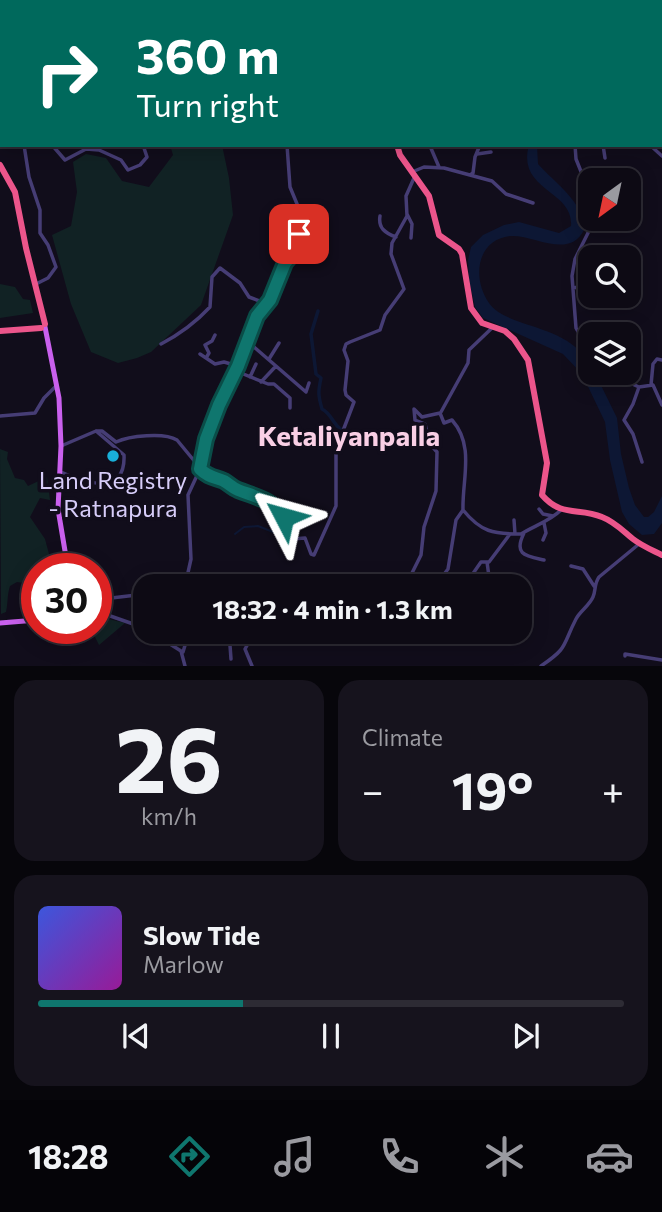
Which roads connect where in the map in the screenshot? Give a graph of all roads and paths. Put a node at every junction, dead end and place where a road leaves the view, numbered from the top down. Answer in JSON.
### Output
{"nodes":[{"id":1,"x":24,"y":147,"type":"edge"},
{"id":2,"x":54,"y":147,"type":"edge"},
{"id":3,"x":93,"y":147,"type":"edge"},
{"id":4,"x":144,"y":147,"type":"edge"},
{"id":5,"x":287,"y":147,"type":"edge"},
{"id":6,"x":398,"y":147,"type":"edge"},
{"id":7,"x":430,"y":147,"type":"edge"},
{"id":8,"x":479,"y":147,"type":"edge"},
{"id":9,"x":575,"y":147,"type":"edge"},
{"id":10,"x":603,"y":147,"type":"edge"},
{"id":11,"x":491,"y":152,"type":"dead end"},
{"id":12,"x":477,"y":153,"type":"junction"},
{"id":13,"x":605,"y":158,"type":"dead end"},
{"id":14,"x":0,"y":165,"type":"edge"},
{"id":15,"x":439,"y":167,"type":"junction"},
{"id":16,"x":580,"y":168,"type":"edge"},
{"id":17,"x":413,"y":175,"type":"junction"},
{"id":18,"x":470,"y":175,"type":"junction"},
{"id":19,"x":533,"y":203,"type":"dead end"},
{"id":20,"x":407,"y":214,"type":"junction"},
{"id":21,"x":380,"y":216,"type":"dead end"},
{"id":22,"x":588,"y":231,"type":"edge"},
{"id":23,"x":396,"y":237,"type":"junction"},
{"id":24,"x":411,"y":238,"type":"dead end"},
{"id":25,"x":35,"y":285,"type":"junction"},
{"id":26,"x":578,"y":287,"type":"edge"},
{"id":27,"x":573,"y":288,"type":"junction"},
{"id":28,"x":267,"y":304,"type":"junction"},
{"id":29,"x":42,"y":326,"type":"junction"},
{"id":30,"x":493,"y":327,"type":"junction"},
{"id":31,"x":0,"y":331,"type":"edge"},
{"id":32,"x":578,"y":332,"type":"edge"},
{"id":33,"x":215,"y":335,"type":"dead end"},
{"id":34,"x":247,"y":341,"type":"junction"},
{"id":35,"x":279,"y":343,"type":"dead end"},
{"id":36,"x":162,"y":344,"type":"dead end"},
{"id":37,"x":200,"y":354,"type":"dead end"},
{"id":38,"x":206,"y":358,"type":"junction"},
{"id":39,"x":269,"y":359,"type":"junction"},
{"id":40,"x":659,"y":359,"type":"edge"},
{"id":41,"x":256,"y":364,"type":"dead end"},
{"id":42,"x":276,"y":366,"type":"junction"},
{"id":43,"x":237,"y":369,"type":"junction"},
{"id":44,"x":250,"y":377,"type":"junction"},
{"id":45,"x":261,"y":382,"type":"junction"},
{"id":46,"x":309,"y":383,"type":"dead end"},
{"id":47,"x":634,"y":385,"type":"edge"},
{"id":48,"x":651,"y":385,"type":"junction"},
{"id":49,"x":56,"y":386,"type":"junction"},
{"id":50,"x":639,"y":387,"type":"junction"},
{"id":51,"x":662,"y":405,"type":"edge"},
{"id":52,"x":290,"y":408,"type":"dead end"},
{"id":53,"x":440,"y":413,"type":"junction"},
{"id":54,"x":0,"y":416,"type":"edge"},
{"id":55,"x":96,"y":431,"type":"junction"},
{"id":56,"x":61,"y":446,"type":"junction"},
{"id":57,"x":642,"y":462,"type":"dead end"},
{"id":58,"x":200,"y":469,"type":"junction"},
{"id":59,"x":61,"y":472,"type":"junction"},
{"id":60,"x":540,"y":509,"type":"dead end"},
{"id":61,"x":463,"y":510,"type":"junction"},
{"id":62,"x":561,"y":510,"type":"junction"},
{"id":63,"x":555,"y":516,"type":"junction"},
{"id":64,"x":513,"y":520,"type":"dead end"},
{"id":65,"x":544,"y":523,"type":"junction"},
{"id":66,"x":524,"y":533,"type":"junction"},
{"id":67,"x":513,"y":534,"type":"junction"},
{"id":68,"x":543,"y":540,"type":"dead end"},
{"id":69,"x":639,"y":544,"type":"junction"},
{"id":70,"x":65,"y":553,"type":"edge"},
{"id":71,"x":662,"y":555,"type":"edge"},
{"id":72,"x":544,"y":560,"type":"dead end"},
{"id":73,"x":487,"y":562,"type":"junction"},
{"id":74,"x":571,"y":566,"type":"dead end"},
{"id":75,"x":188,"y":574,"type":"edge"},
{"id":76,"x":410,"y":574,"type":"edge"},
{"id":77,"x":444,"y":574,"type":"edge"},
{"id":78,"x":472,"y":574,"type":"edge"},
{"id":79,"x":488,"y":574,"type":"edge"},
{"id":80,"x":594,"y":586,"type":"junction"},
{"id":81,"x":133,"y":595,"type":"edge"},
{"id":82,"x":112,"y":598,"type":"edge"},
{"id":83,"x":112,"y":617,"type":"edge"},
{"id":84,"x":21,"y":622,"type":"edge"},
{"id":85,"x":0,"y":624,"type":"edge"},
{"id":86,"x":185,"y":644,"type":"edge"},
{"id":87,"x":229,"y":644,"type":"edge"},
{"id":88,"x":247,"y":644,"type":"edge"},
{"id":89,"x":183,"y":652,"type":"junction"},
{"id":90,"x":625,"y":656,"type":"dead end"},
{"id":91,"x":230,"y":659,"type":"dead end"},
{"id":92,"x":662,"y":660,"type":"edge"},
{"id":93,"x":185,"y":666,"type":"edge"},
{"id":94,"x":252,"y":666,"type":"edge"},
{"id":95,"x":541,"y":666,"type":"edge"}],
"edges":[{"from":1,"to":25,"type":"street"},
{"from":2,"to":3,"type":"street"},
{"from":3,"to":4,"type":"street"},
{"from":5,"to":28,"type":"street"},
{"from":6,"to":17,"type":"highway"},
{"from":7,"to":15,"type":"street"},
{"from":8,"to":12,"type":"street"},
{"from":9,"to":16,"type":"street"},
{"from":10,"to":13,"type":"street"},
{"from":11,"to":12,"type":"street"},
{"from":12,"to":18,"type":"street"},
{"from":14,"to":25,"type":"highway"},
{"from":15,"to":17,"type":"street"},
{"from":15,"to":18,"type":"street"},
{"from":17,"to":20,"type":"street"},
{"from":17,"to":30,"type":"highway"},
{"from":18,"to":19,"type":"street"},
{"from":20,"to":23,"type":"street"},
{"from":20,"to":24,"type":"street"},
{"from":21,"to":23,"type":"street"},
{"from":22,"to":27,"type":"street"},
{"from":23,"to":58,"type":"street"},
{"from":25,"to":29,"type":"highway"},
{"from":26,"to":27,"type":"street"},
{"from":27,"to":32,"type":"street"},
{"from":28,"to":34,"type":"street"},
{"from":28,"to":36,"type":"street"},
{"from":29,"to":31,"type":"highway"},
{"from":29,"to":49,"type":"main road"},
{"from":30,"to":53,"type":"street"},
{"from":30,"to":62,"type":"highway"},
{"from":33,"to":38,"type":"street"},
{"from":34,"to":39,"type":"street"},
{"from":34,"to":43,"type":"street"},
{"from":35,"to":39,"type":"street"},
{"from":37,"to":38,"type":"street"},
{"from":38,"to":43,"type":"street"},
{"from":39,"to":42,"type":"street"},
{"from":40,"to":48,"type":"street"},
{"from":41,"to":44,"type":"street"},
{"from":42,"to":45,"type":"street"},
{"from":42,"to":46,"type":"street"},
{"from":43,"to":44,"type":"street"},
{"from":43,"to":58,"type":"street"},
{"from":44,"to":45,"type":"street"},
{"from":45,"to":52,"type":"street"},
{"from":47,"to":50,"type":"street"},
{"from":48,"to":50,"type":"street"},
{"from":48,"to":51,"type":"street"},
{"from":49,"to":54,"type":"street"},
{"from":49,"to":56,"type":"main road"},
{"from":50,"to":57,"type":"street"},
{"from":53,"to":61,"type":"street"},
{"from":53,"to":76,"type":"street"},
{"from":55,"to":56,"type":"street"},
{"from":55,"to":58,"type":"street"},
{"from":55,"to":59,"type":"street"},
{"from":56,"to":59,"type":"main road"},
{"from":58,"to":75,"type":"street"},
{"from":59,"to":70,"type":"main road"},
{"from":60,"to":63,"type":"street"},
{"from":61,"to":67,"type":"street"},
{"from":61,"to":77,"type":"street"},
{"from":62,"to":63,"type":"street"},
{"from":62,"to":69,"type":"highway"},
{"from":63,"to":65,"type":"street"},
{"from":64,"to":67,"type":"street"},
{"from":65,"to":66,"type":"street"},
{"from":65,"to":68,"type":"street"},
{"from":66,"to":67,"type":"street"},
{"from":66,"to":72,"type":"street"},
{"from":67,"to":73,"type":"street"},
{"from":69,"to":71,"type":"highway"},
{"from":69,"to":80,"type":"street"},
{"from":73,"to":78,"type":"street"},
{"from":73,"to":79,"type":"street"},
{"from":74,"to":80,"type":"street"},
{"from":80,"to":95,"type":"street"},
{"from":81,"to":82,"type":"street"},
{"from":83,"to":89,"type":"street"},
{"from":84,"to":85,"type":"main road"},
{"from":86,"to":89,"type":"street"},
{"from":87,"to":91,"type":"street"},
{"from":88,"to":94,"type":"street"},
{"from":89,"to":93,"type":"street"},
{"from":90,"to":92,"type":"street"}]}
